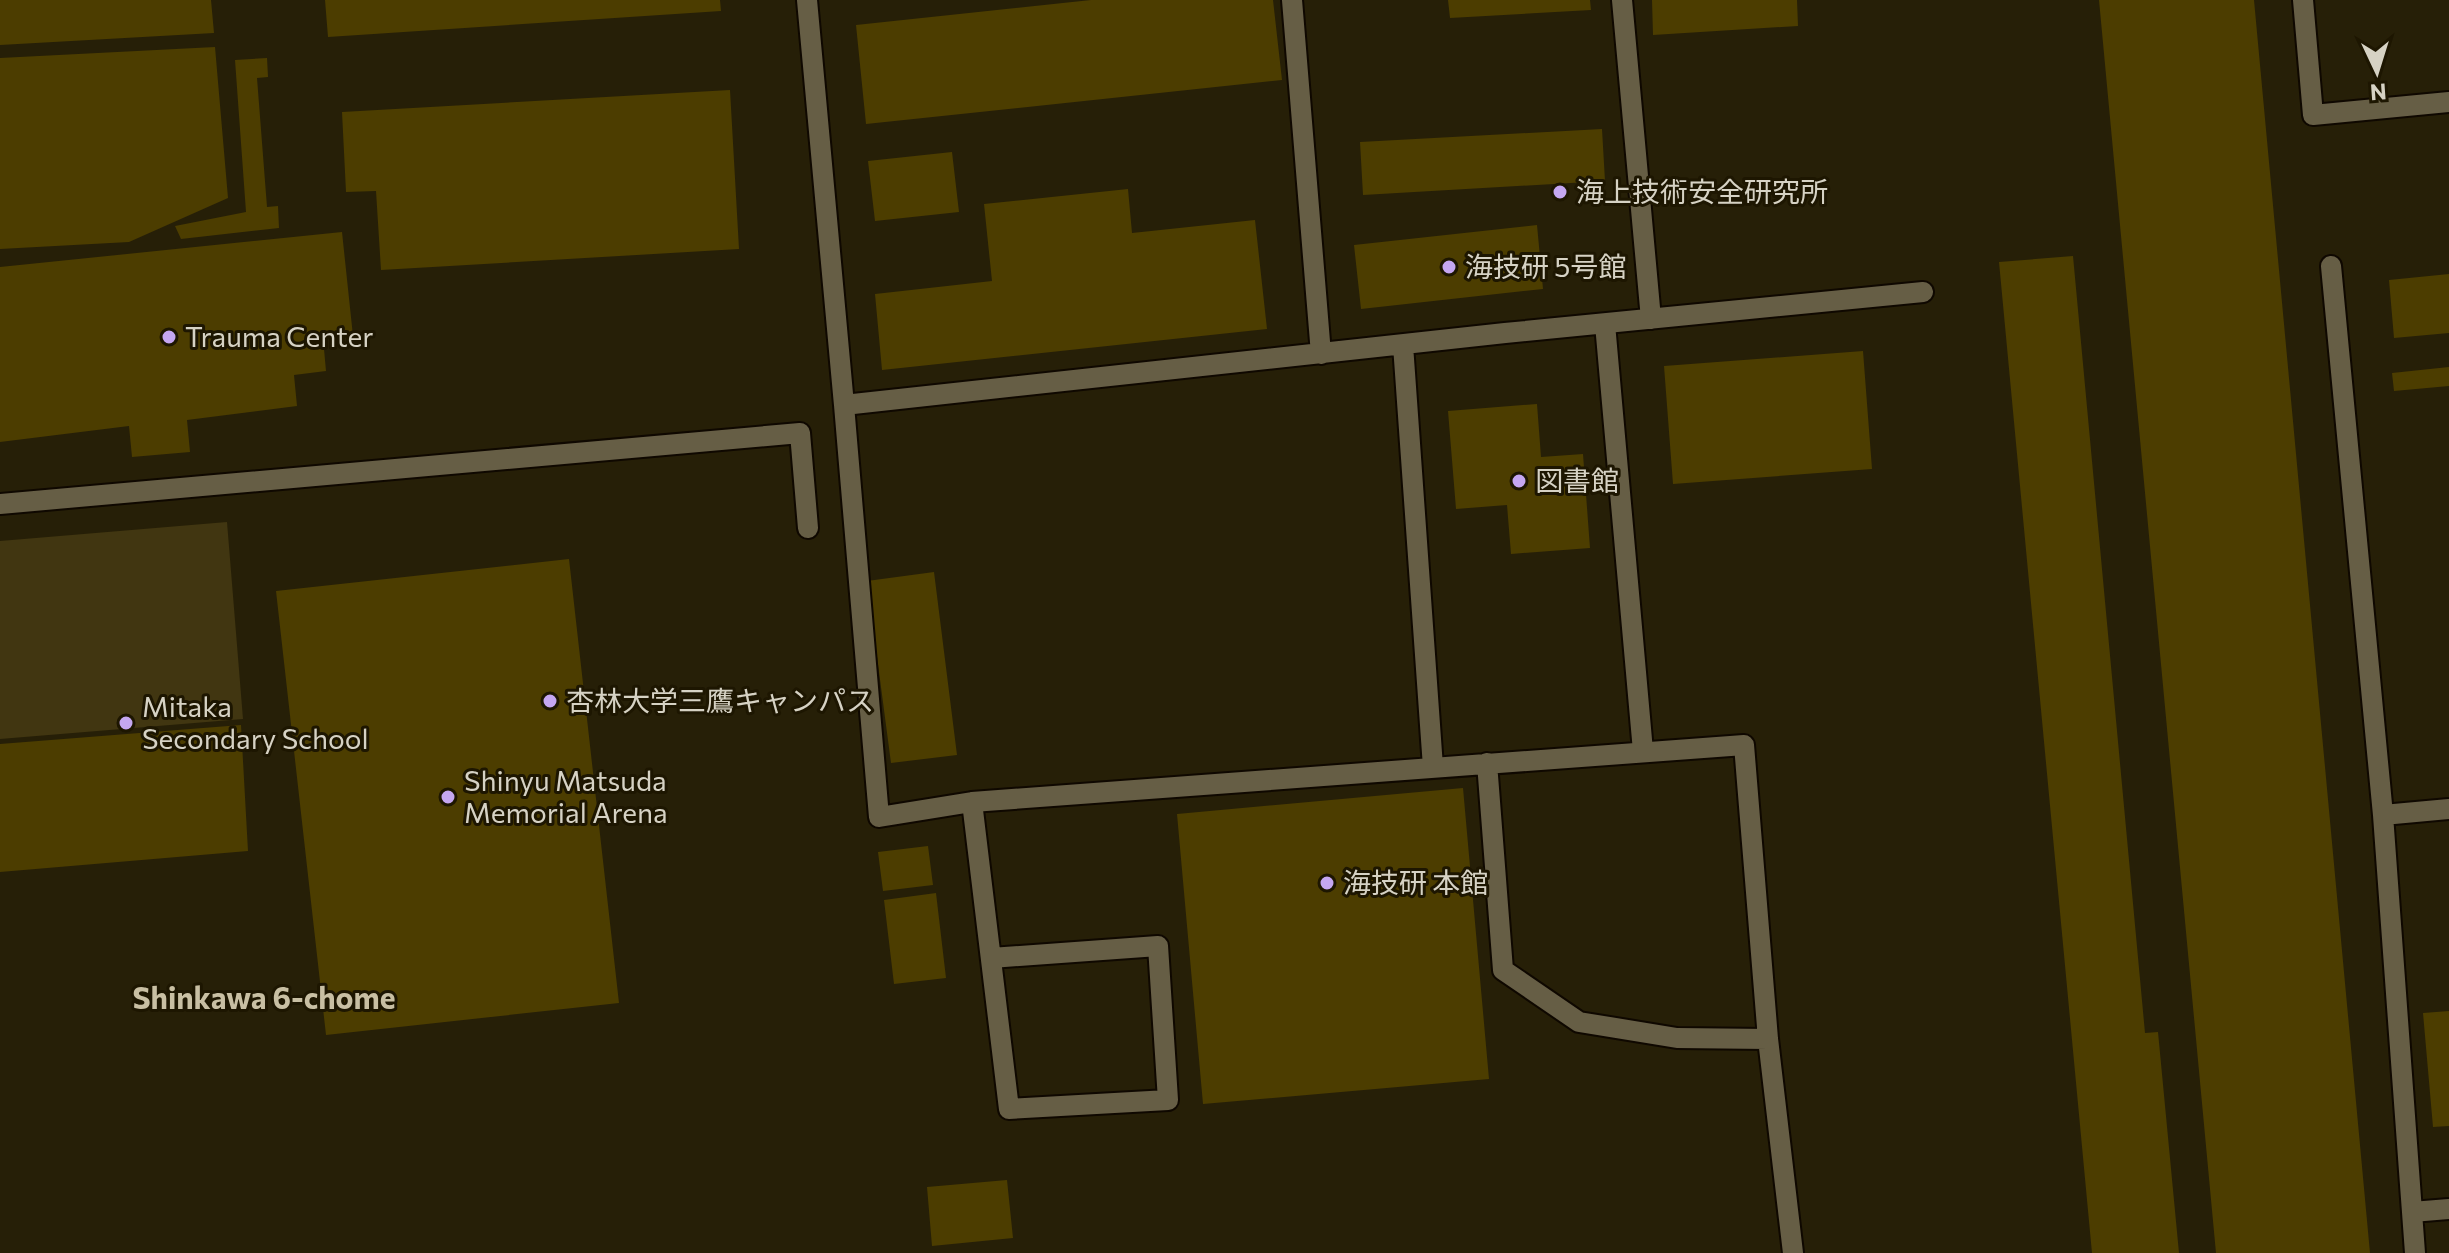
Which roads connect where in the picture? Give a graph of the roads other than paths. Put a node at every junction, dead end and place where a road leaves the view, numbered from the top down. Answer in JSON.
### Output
{"nodes":[{"id":1,"x":1292,"y":0,"type":"edge"},
{"id":2,"x":1622,"y":0,"type":"edge"},
{"id":3,"x":2303,"y":0,"type":"edge"},
{"id":4,"x":813,"y":1,"type":"edge"},
{"id":5,"x":2449,"y":102,"type":"edge"},
{"id":6,"x":2331,"y":266,"type":"dead end"},
{"id":7,"x":1923,"y":292,"type":"dead end"},
{"id":8,"x":1651,"y":319,"type":"junction"},
{"id":9,"x":1605,"y":324,"type":"junction"},
{"id":10,"x":1403,"y":345,"type":"junction"},
{"id":11,"x":1321,"y":354,"type":"junction"},
{"id":12,"x":844,"y":405,"type":"junction"},
{"id":13,"x":0,"y":504,"type":"edge"},
{"id":14,"x":808,"y":528,"type":"dead end"},
{"id":15,"x":1643,"y":751,"type":"junction"},
{"id":16,"x":1487,"y":763,"type":"junction"},
{"id":17,"x":1433,"y":767,"type":"junction"},
{"id":18,"x":972,"y":802,"type":"junction"},
{"id":19,"x":2449,"y":809,"type":"edge"},
{"id":20,"x":2383,"y":815,"type":"junction"},
{"id":21,"x":991,"y":958,"type":"junction"},
{"id":22,"x":1768,"y":1039,"type":"junction"},
{"id":23,"x":2449,"y":1209,"type":"edge"},
{"id":24,"x":2412,"y":1212,"type":"junction"},
{"id":25,"x":1793,"y":1253,"type":"edge"},
{"id":26,"x":2415,"y":1253,"type":"edge"}],
"edges":[{"from":1,"to":11,"type":"street"},
{"from":2,"to":8,"type":"street"},
{"from":3,"to":5,"type":"street"},
{"from":4,"to":12,"type":"street"},
{"from":6,"to":20,"type":"street"},
{"from":7,"to":8,"type":"street"},
{"from":8,"to":9,"type":"street"},
{"from":9,"to":10,"type":"street"},
{"from":9,"to":15,"type":"street"},
{"from":10,"to":11,"type":"street"},
{"from":10,"to":17,"type":"street"},
{"from":11,"to":12,"type":"street"},
{"from":12,"to":18,"type":"street"},
{"from":13,"to":14,"type":"street"},
{"from":15,"to":16,"type":"street"},
{"from":15,"to":22,"type":"street"},
{"from":16,"to":17,"type":"street"},
{"from":16,"to":22,"type":"street"},
{"from":17,"to":18,"type":"street"},
{"from":18,"to":21,"type":"street"},
{"from":19,"to":20,"type":"street"},
{"from":20,"to":24,"type":"street"},
{"from":21,"to":21,"type":"street"},
{"from":22,"to":25,"type":"street"},
{"from":23,"to":24,"type":"street"},
{"from":24,"to":26,"type":"street"}]}
